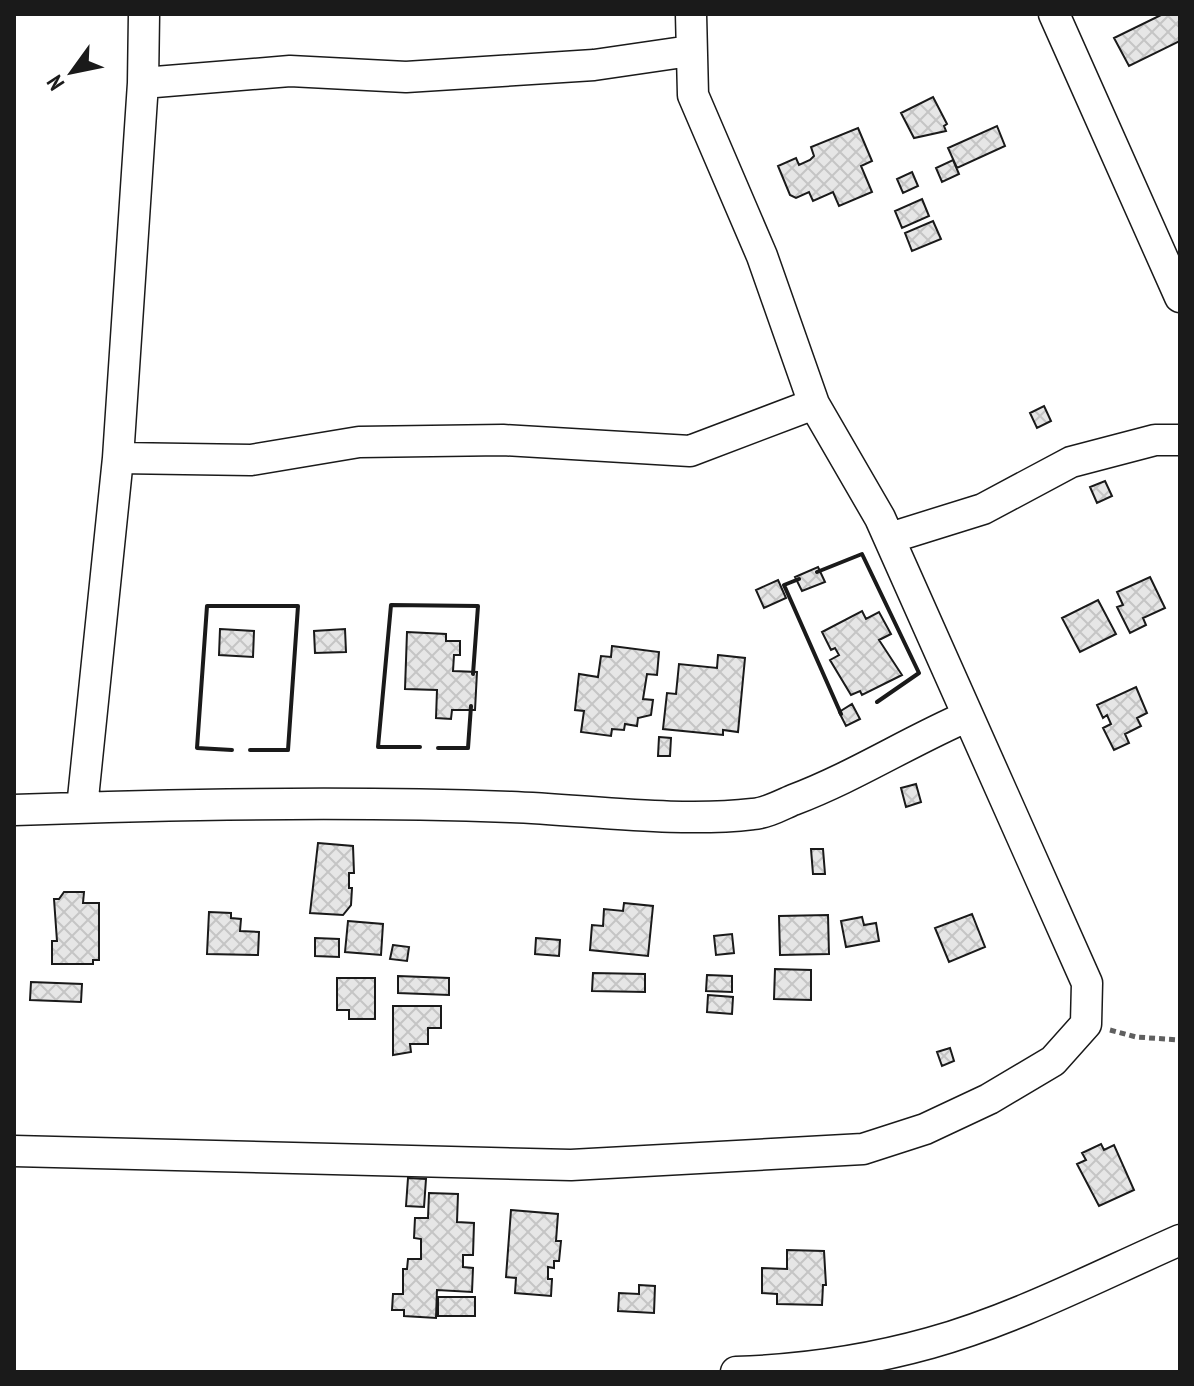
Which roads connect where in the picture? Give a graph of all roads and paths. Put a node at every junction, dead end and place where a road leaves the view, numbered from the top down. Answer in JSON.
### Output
{"nodes":[{"id":1,"x":144,"y":14,"type":"edge"},
{"id":2,"x":691,"y":14,"type":"edge"},
{"id":3,"x":1054,"y":14,"type":"edge"},
{"id":4,"x":690,"y":51,"type":"junction"},
{"id":5,"x":143,"y":83,"type":"junction"},
{"id":6,"x":1180,"y":297,"type":"edge"},
{"id":7,"x":814,"y":404,"type":"junction"},
{"id":8,"x":1180,"y":440,"type":"edge"},
{"id":9,"x":118,"y":458,"type":"junction"},
{"id":10,"x":890,"y":538,"type":"junction"},
{"id":11,"x":968,"y":716,"type":"junction"},
{"id":12,"x":82,"y":808,"type":"junction"},
{"id":13,"x":14,"y":810,"type":"edge"},
{"id":14,"x":1086,"y":1024,"type":"junction"},
{"id":15,"x":1180,"y":1040,"type":"edge"},
{"id":16,"x":14,"y":1151,"type":"edge"},
{"id":17,"x":1180,"y":1240,"type":"edge"},
{"id":18,"x":736,"y":1372,"type":"edge"}],
"edges":[{"from":1,"to":5,"type":"street"},
{"from":2,"to":4,"type":"street"},
{"from":3,"to":6,"type":"street"},
{"from":4,"to":5,"type":"street"},
{"from":4,"to":7,"type":"street"},
{"from":5,"to":9,"type":"street"},
{"from":7,"to":9,"type":"street"},
{"from":7,"to":10,"type":"street"},
{"from":8,"to":10,"type":"street"},
{"from":9,"to":12,"type":"street"},
{"from":10,"to":11,"type":"street"},
{"from":11,"to":12,"type":"street"},
{"from":11,"to":14,"type":"street"},
{"from":12,"to":13,"type":"street"},
{"from":14,"to":15,"type":"path"},
{"from":14,"to":16,"type":"street"},
{"from":17,"to":18,"type":"street"}]}
